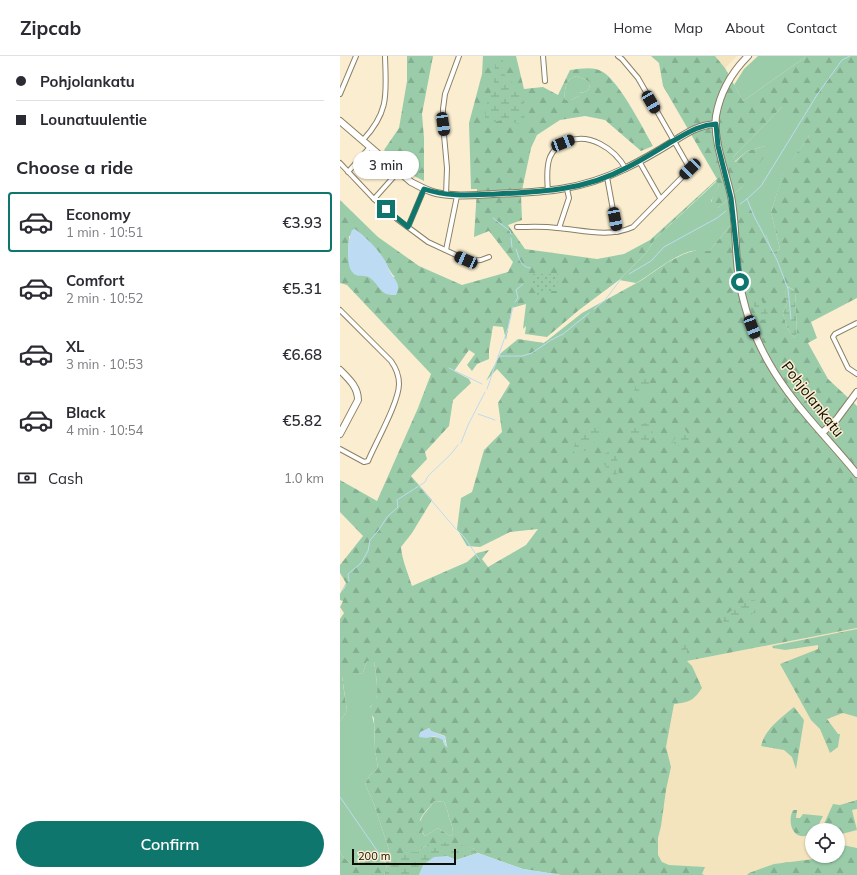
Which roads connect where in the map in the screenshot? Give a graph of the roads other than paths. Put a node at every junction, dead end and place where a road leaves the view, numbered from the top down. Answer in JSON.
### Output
{"nodes":[{"id":1,"x":356,"y":56,"type":"edge"},
{"id":2,"x":386,"y":56,"type":"edge"},
{"id":3,"x":459,"y":56,"type":"edge"},
{"id":4,"x":544,"y":56,"type":"edge"},
{"id":5,"x":618,"y":56,"type":"edge"},
{"id":6,"x":748,"y":56,"type":"edge"},
{"id":7,"x":544,"y":81,"type":"dead end"},
{"id":8,"x":340,"y":94,"type":"edge"},
{"id":9,"x":340,"y":121,"type":"edge"},
{"id":10,"x":716,"y":124,"type":"junction"},
{"id":11,"x":363,"y":140,"type":"junction"},
{"id":12,"x":674,"y":141,"type":"junction"},
{"id":13,"x":370,"y":147,"type":"junction"},
{"id":14,"x":639,"y":161,"type":"junction"},
{"id":15,"x":340,"y":163,"type":"edge"},
{"id":16,"x":626,"y":169,"type":"junction"},
{"id":17,"x":348,"y":172,"type":"junction"},
{"id":18,"x":398,"y":172,"type":"junction"},
{"id":19,"x":607,"y":177,"type":"junction"},
{"id":20,"x":424,"y":189,"type":"junction"},
{"id":21,"x":567,"y":189,"type":"junction"},
{"id":22,"x":548,"y":191,"type":"junction"},
{"id":23,"x":446,"y":195,"type":"junction"},
{"id":24,"x":457,"y":196,"type":"junction"},
{"id":25,"x":660,"y":198,"type":"junction"},
{"id":26,"x":374,"y":199,"type":"junction"},
{"id":27,"x":408,"y":227,"type":"junction"},
{"id":28,"x":517,"y":227,"type":"dead end"},
{"id":29,"x":559,"y":228,"type":"junction"},
{"id":30,"x":617,"y":232,"type":"junction"},
{"id":31,"x":446,"y":250,"type":"junction"},
{"id":32,"x":489,"y":257,"type":"dead end"},
{"id":33,"x":340,"y":310,"type":"edge"},
{"id":34,"x":857,"y":323,"type":"edge"},
{"id":35,"x":340,"y":370,"type":"edge"},
{"id":36,"x":857,"y":374,"type":"edge"},
{"id":37,"x":857,"y":392,"type":"edge"},
{"id":38,"x":822,"y":433,"type":"junction"},
{"id":39,"x":340,"y":434,"type":"edge"},
{"id":40,"x":340,"y":449,"type":"edge"},
{"id":41,"x":857,"y":474,"type":"edge"}],
"edges":[{"from":1,"to":8,"type":"street"},
{"from":2,"to":11,"type":"street"},
{"from":3,"to":23,"type":"street"},
{"from":4,"to":7,"type":"street"},
{"from":5,"to":12,"type":"street"},
{"from":6,"to":10,"type":"street","name":"Pohjolankatu"},
{"from":9,"to":11,"type":"street"},
{"from":10,"to":12,"type":"street"},
{"from":10,"to":38,"type":"street","name":"Pohjolankatu"},
{"from":11,"to":13,"type":"street"},
{"from":12,"to":14,"type":"street"},
{"from":12,"to":25,"type":"street"},
{"from":13,"to":17,"type":"street"},
{"from":13,"to":18,"type":"street"},
{"from":14,"to":16,"type":"street"},
{"from":14,"to":25,"type":"street"},
{"from":15,"to":17,"type":"street"},
{"from":16,"to":19,"type":"street"},
{"from":16,"to":22,"type":"street"},
{"from":17,"to":26,"type":"street"},
{"from":18,"to":20,"type":"street"},
{"from":18,"to":26,"type":"street"},
{"from":19,"to":21,"type":"street"},
{"from":19,"to":30,"type":"street"},
{"from":20,"to":23,"type":"street"},
{"from":20,"to":27,"type":"street"},
{"from":21,"to":22,"type":"street"},
{"from":21,"to":29,"type":"street"},
{"from":22,"to":24,"type":"street"},
{"from":23,"to":24,"type":"street"},
{"from":24,"to":31,"type":"street"},
{"from":25,"to":30,"type":"street"},
{"from":26,"to":27,"type":"street"},
{"from":27,"to":31,"type":"street"},
{"from":28,"to":29,"type":"street"},
{"from":29,"to":30,"type":"street"},
{"from":31,"to":32,"type":"street"},
{"from":33,"to":40,"type":"street"},
{"from":34,"to":36,"type":"street"},
{"from":35,"to":39,"type":"street"},
{"from":37,"to":38,"type":"street"},
{"from":38,"to":41,"type":"street","name":"Pohjolankatu"}]}
